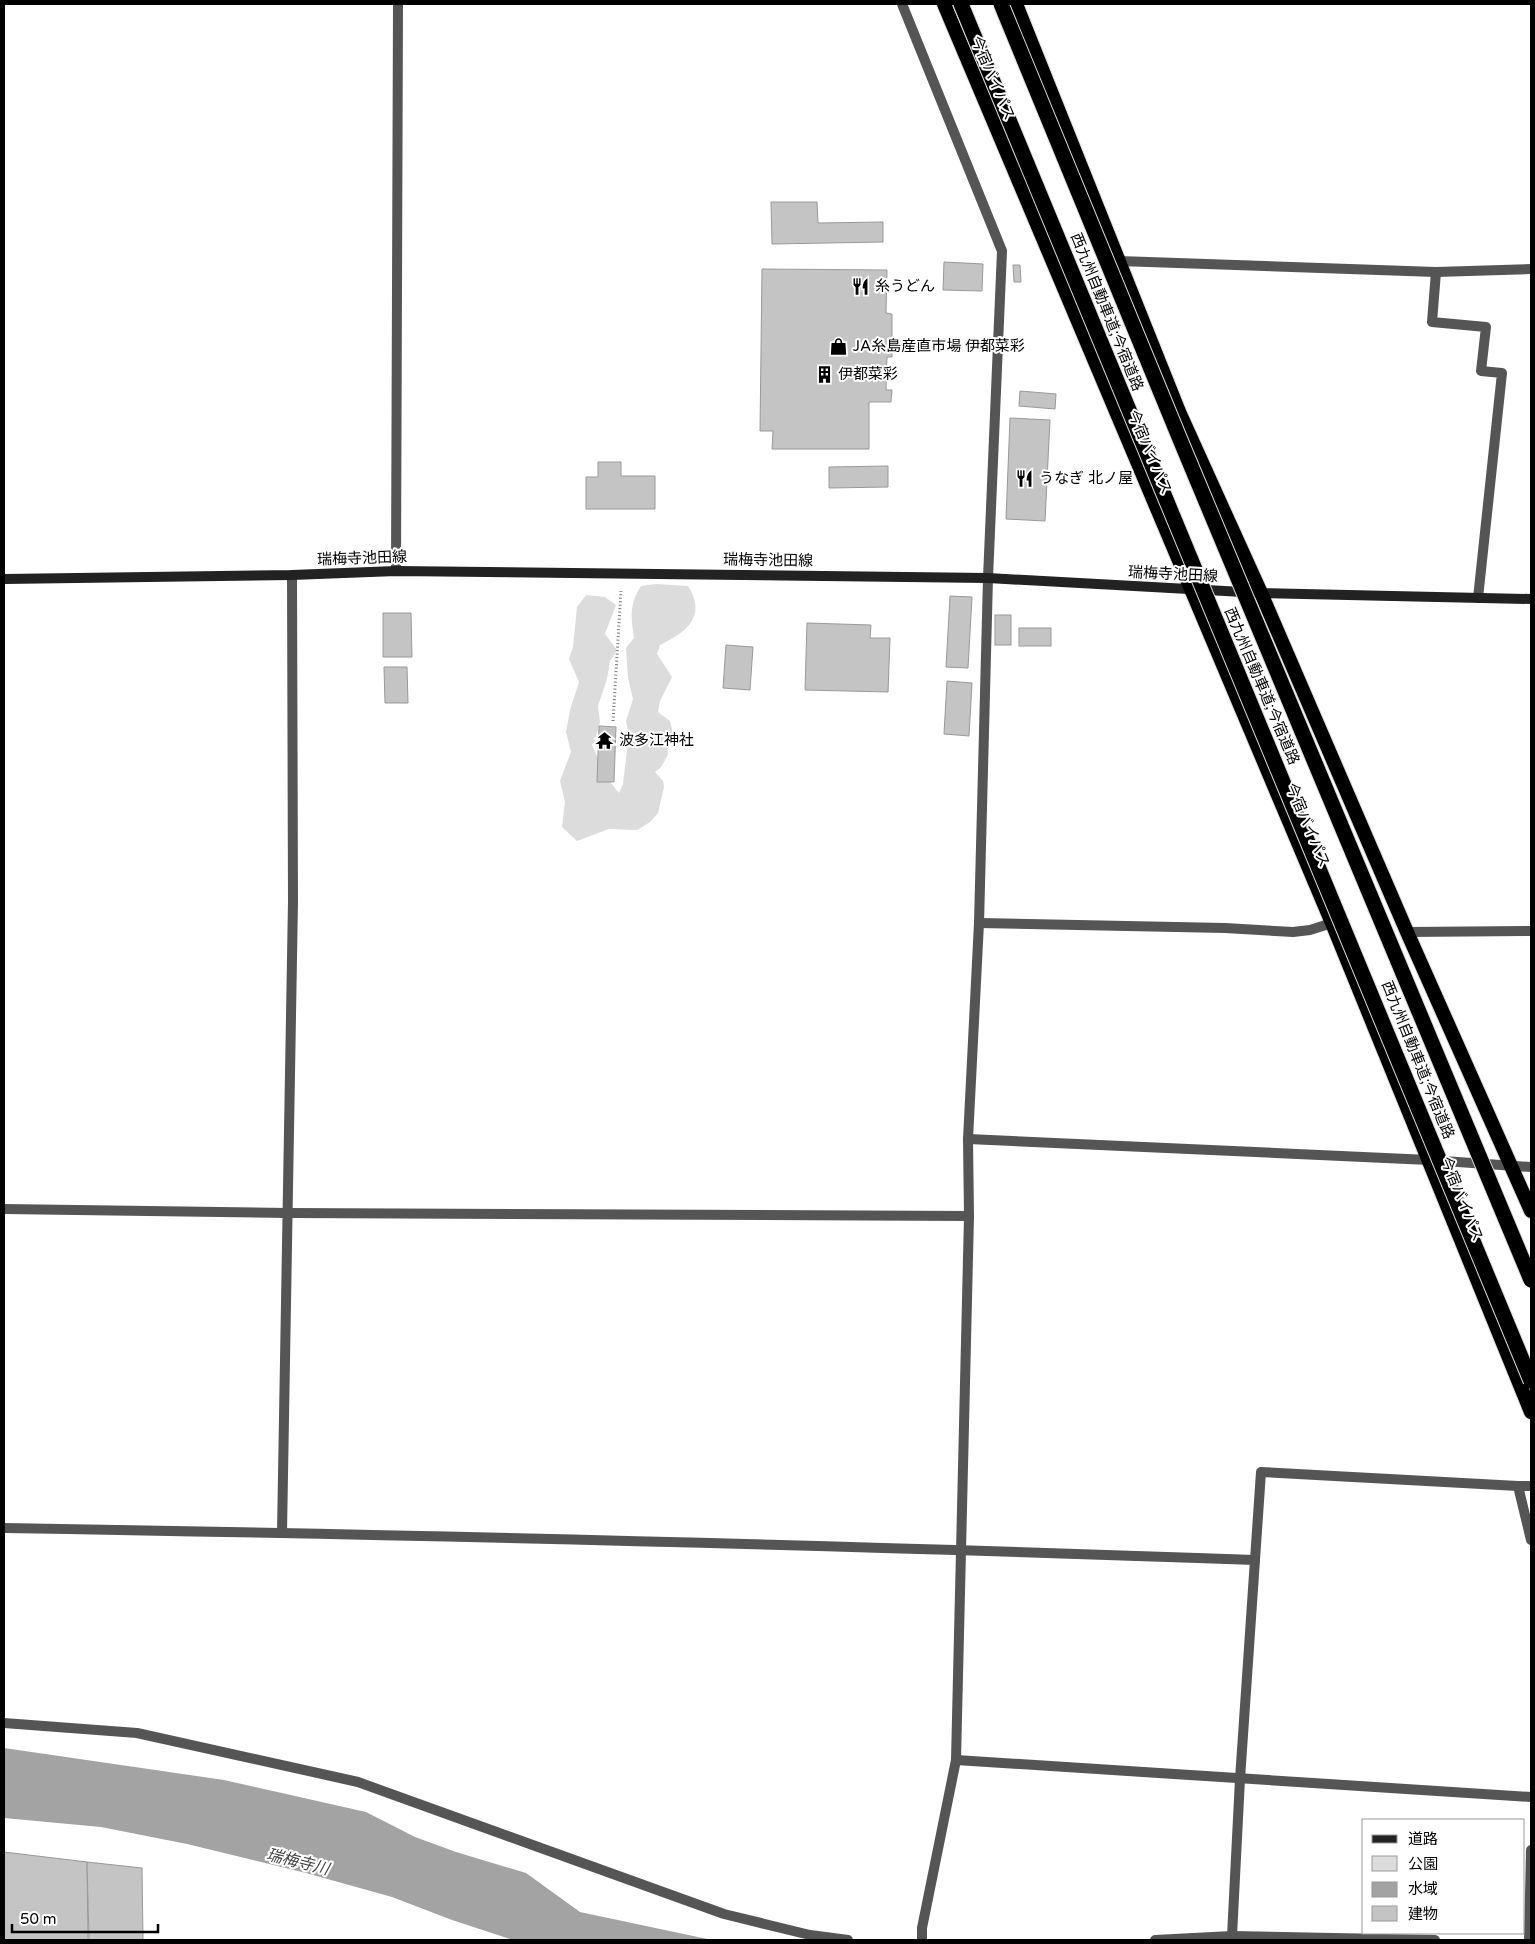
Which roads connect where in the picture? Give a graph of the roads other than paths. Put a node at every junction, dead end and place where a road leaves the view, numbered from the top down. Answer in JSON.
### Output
{"nodes":[{"id":1,"x":398,"y":4,"type":"edge"},
{"id":2,"x":902,"y":4,"type":"edge"},
{"id":3,"x":944,"y":4,"type":"edge"},
{"id":4,"x":962,"y":4,"type":"edge"},
{"id":5,"x":1001,"y":4,"type":"edge"},
{"id":6,"x":1016,"y":4,"type":"edge"},
{"id":7,"x":1119,"y":261,"type":"junction"},
{"id":8,"x":1531,"y":269,"type":"edge"},
{"id":9,"x":1436,"y":272,"type":"junction"},
{"id":10,"x":396,"y":571,"type":"junction"},
{"id":11,"x":292,"y":576,"type":"junction"},
{"id":12,"x":988,"y":578,"type":"junction"},
{"id":13,"x":4,"y":579,"type":"edge"},
{"id":14,"x":1190,"y":590,"type":"junction"},
{"id":15,"x":1261,"y":593,"type":"junction"},
{"id":16,"x":1478,"y":598,"type":"junction"},
{"id":17,"x":1531,"y":599,"type":"edge"},
{"id":18,"x":979,"y":923,"type":"junction"},
{"id":19,"x":1332,"y":923,"type":"junction"},
{"id":20,"x":1531,"y":931,"type":"edge"},
{"id":21,"x":1406,"y":932,"type":"junction"},
{"id":22,"x":968,"y":1139,"type":"junction"},
{"id":23,"x":1429,"y":1160,"type":"junction"},
{"id":24,"x":1511,"y":1165,"type":"junction"},
{"id":25,"x":1531,"y":1167,"type":"edge"},
{"id":26,"x":4,"y":1209,"type":"edge"},
{"id":27,"x":1531,"y":1210,"type":"edge"},
{"id":28,"x":288,"y":1213,"type":"junction"},
{"id":29,"x":969,"y":1216,"type":"junction"},
{"id":30,"x":1531,"y":1280,"type":"edge"},
{"id":31,"x":1531,"y":1381,"type":"edge"},
{"id":32,"x":1531,"y":1412,"type":"edge"},
{"id":33,"x":1518,"y":1486,"type":"junction"},
{"id":34,"x":1531,"y":1486,"type":"edge"},
{"id":35,"x":4,"y":1528,"type":"edge"},
{"id":36,"x":282,"y":1533,"type":"junction"},
{"id":37,"x":1531,"y":1540,"type":"edge"},
{"id":38,"x":962,"y":1550,"type":"junction"},
{"id":39,"x":1255,"y":1560,"type":"junction"},
{"id":40,"x":4,"y":1722,"type":"edge"},
{"id":41,"x":956,"y":1760,"type":"junction"},
{"id":42,"x":1240,"y":1779,"type":"junction"},
{"id":43,"x":1531,"y":1797,"type":"edge"},
{"id":44,"x":1531,"y":1850,"type":"edge"},
{"id":45,"x":1232,"y":1936,"type":"junction"},
{"id":46,"x":848,"y":1940,"type":"edge"},
{"id":47,"x":922,"y":1940,"type":"edge"},
{"id":48,"x":1155,"y":1940,"type":"edge"},
{"id":49,"x":1435,"y":1940,"type":"edge"},
{"id":50,"x":1529,"y":1940,"type":"edge"}],
"edges":[{"from":1,"to":10,"type":"street"},
{"from":2,"to":12,"type":"street"},
{"from":3,"to":14,"type":"highway","name":"今宿バイパス"},
{"from":4,"to":31,"type":"highway","name":"西九州自動車道;今宿道路","bridge":true},
{"from":5,"to":30,"type":"highway","name":"西九州自動車道;今宿道路","bridge":true},
{"from":6,"to":7,"type":"highway"},
{"from":7,"to":9,"type":"street"},
{"from":7,"to":15,"type":"highway"},
{"from":8,"to":9,"type":"street"},
{"from":9,"to":16,"type":"street"},
{"from":10,"to":11,"type":"main road","name":"瑞梅寺池田線"},
{"from":10,"to":12,"type":"main road","name":"瑞梅寺池田線"},
{"from":11,"to":13,"type":"main road","name":"瑞梅寺池田線"},
{"from":11,"to":28,"type":"street"},
{"from":12,"to":14,"type":"main road","name":"瑞梅寺池田線"},
{"from":12,"to":18,"type":"street"},
{"from":14,"to":15,"type":"main road","name":"瑞梅寺池田線"},
{"from":14,"to":19,"type":"highway","name":"今宿バイパス"},
{"from":15,"to":16,"type":"main road","name":"瑞梅寺池田線"},
{"from":15,"to":21,"type":"highway"},
{"from":16,"to":17,"type":"main road","name":"瑞梅寺池田線"},
{"from":18,"to":19,"type":"street"},
{"from":18,"to":22,"type":"street"},
{"from":19,"to":23,"type":"highway","name":"今宿バイパス"},
{"from":20,"to":21,"type":"street"},
{"from":21,"to":24,"type":"highway"},
{"from":22,"to":23,"type":"street"},
{"from":22,"to":29,"type":"street"},
{"from":23,"to":24,"type":"street"},
{"from":23,"to":32,"type":"highway","name":"今宿バイパス"},
{"from":24,"to":25,"type":"street"},
{"from":24,"to":27,"type":"highway"},
{"from":26,"to":28,"type":"street"},
{"from":28,"to":29,"type":"street"},
{"from":28,"to":36,"type":"street"},
{"from":29,"to":38,"type":"street"},
{"from":33,"to":34,"type":"street"},
{"from":33,"to":37,"type":"street"},
{"from":33,"to":39,"type":"street"},
{"from":35,"to":36,"type":"street"},
{"from":36,"to":38,"type":"street"},
{"from":38,"to":39,"type":"street"},
{"from":38,"to":41,"type":"street"},
{"from":39,"to":42,"type":"street"},
{"from":40,"to":46,"type":"street"},
{"from":41,"to":42,"type":"street"},
{"from":41,"to":47,"type":"street"},
{"from":42,"to":43,"type":"street"},
{"from":42,"to":45,"type":"street"},
{"from":44,"to":50,"type":"street"},
{"from":45,"to":48,"type":"street"},
{"from":45,"to":49,"type":"street"}]}
